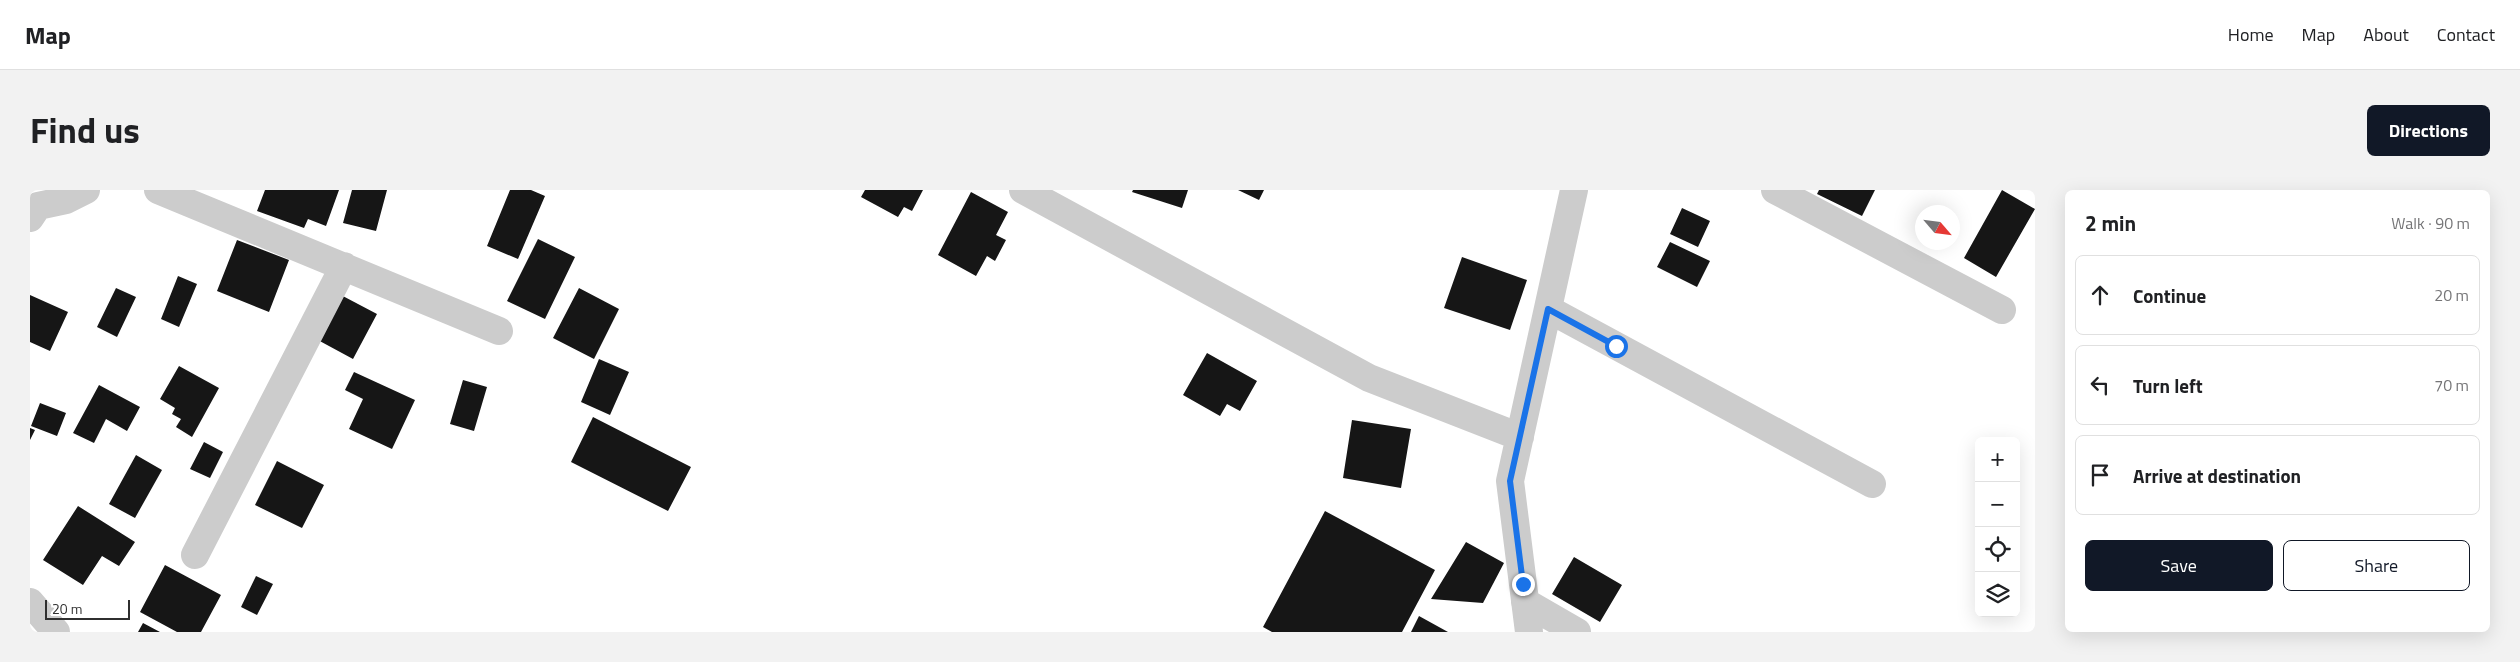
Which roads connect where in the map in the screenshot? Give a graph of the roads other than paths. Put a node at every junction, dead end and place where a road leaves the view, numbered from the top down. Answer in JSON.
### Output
{"nodes":[{"id":1,"x":86,"y":190,"type":"edge"},
{"id":2,"x":158,"y":190,"type":"edge"},
{"id":3,"x":1023,"y":190,"type":"edge"},
{"id":4,"x":1574,"y":190,"type":"edge"},
{"id":5,"x":1775,"y":190,"type":"edge"},
{"id":6,"x":33,"y":209,"type":"edge"},
{"id":7,"x":344,"y":266,"type":"junction"},
{"id":8,"x":1548,"y":309,"type":"junction"},
{"id":9,"x":2002,"y":310,"type":"dead end"},
{"id":10,"x":499,"y":330,"type":"dead end"},
{"id":11,"x":1520,"y":437,"type":"junction"},
{"id":12,"x":1872,"y":484,"type":"dead end"},
{"id":13,"x":195,"y":556,"type":"dead end"},
{"id":14,"x":30,"y":602,"type":"edge"},
{"id":15,"x":1525,"y":602,"type":"junction"},
{"id":16,"x":56,"y":632,"type":"edge"},
{"id":17,"x":1529,"y":632,"type":"edge"},
{"id":18,"x":1577,"y":632,"type":"edge"}],
"edges":[{"from":1,"to":6,"type":"street"},
{"from":2,"to":7,"type":"street"},
{"from":3,"to":11,"type":"street"},
{"from":4,"to":8,"type":"street"},
{"from":5,"to":9,"type":"street"},
{"from":7,"to":10,"type":"street"},
{"from":7,"to":13,"type":"street"},
{"from":8,"to":11,"type":"street"},
{"from":8,"to":12,"type":"street"},
{"from":11,"to":15,"type":"street"},
{"from":14,"to":16,"type":"street"},
{"from":15,"to":17,"type":"street"},
{"from":15,"to":18,"type":"street"}]}
